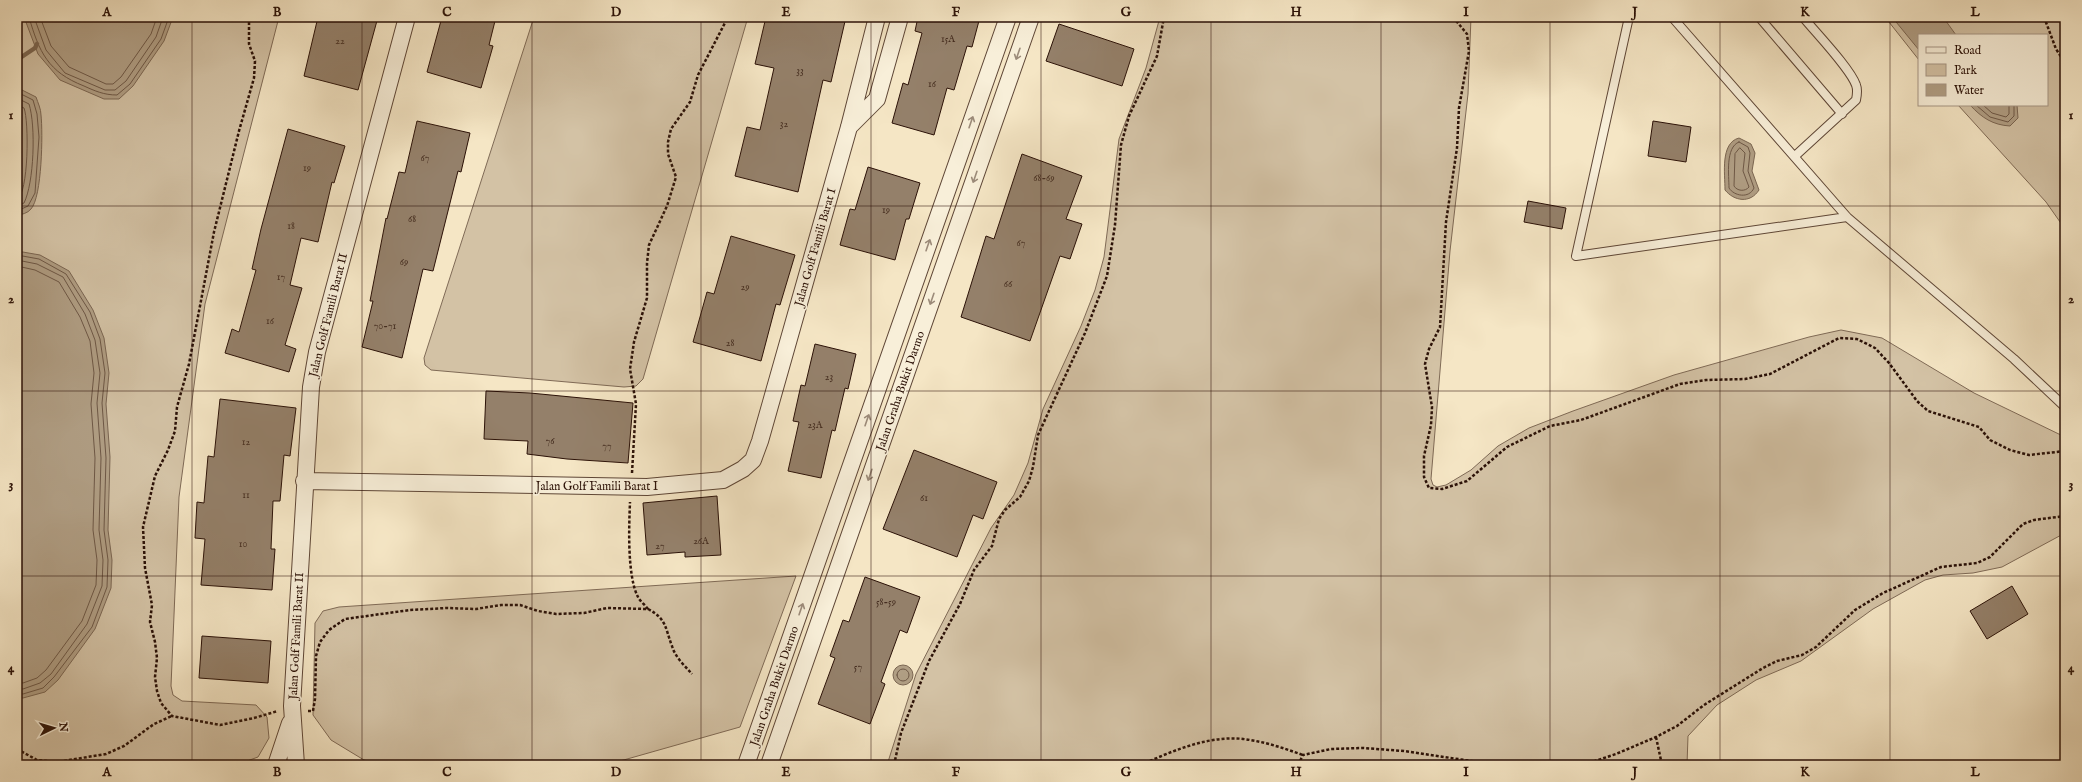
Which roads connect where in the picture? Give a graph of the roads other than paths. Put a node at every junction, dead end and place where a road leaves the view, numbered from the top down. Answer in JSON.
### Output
{"nodes":[{"id":1,"x":407,"y":17,"type":"edge"},
{"id":2,"x":877,"y":17,"type":"edge"},
{"id":3,"x":900,"y":17,"type":"edge"},
{"id":4,"x":1008,"y":17,"type":"edge"},
{"id":5,"x":1031,"y":17,"type":"edge"},
{"id":6,"x":1628,"y":17,"type":"edge"},
{"id":7,"x":1672,"y":17,"type":"edge"},
{"id":8,"x":1759,"y":17,"type":"edge"},
{"id":9,"x":1803,"y":17,"type":"edge"},
{"id":10,"x":1842,"y":114,"type":"junction"},
{"id":11,"x":849,"y":127,"type":"junction"},
{"id":12,"x":1795,"y":156,"type":"junction"},
{"id":13,"x":1847,"y":217,"type":"junction"},
{"id":14,"x":2065,"y":407,"type":"edge"},
{"id":15,"x":304,"y":481,"type":"junction"},
{"id":16,"x":293,"y":711,"type":"junction"},
{"id":17,"x":276,"y":765,"type":"edge"},
{"id":18,"x":296,"y":765,"type":"edge"},
{"id":19,"x":746,"y":765,"type":"edge"},
{"id":20,"x":769,"y":765,"type":"edge"}],
"edges":[{"from":1,"to":15,"type":"street","name":"Jalan Golf Famili Barat II"},
{"from":2,"to":11,"type":"street","name":"Jalan Golf Famili Barat I"},
{"from":3,"to":11,"type":"street","name":"Jalan Golf Famili Barat I"},
{"from":19,"to":4,"type":"street","name":"Jalan Graha Bukit Darmo","one_way":true},
{"from":5,"to":20,"type":"street","name":"Jalan Graha Bukit Darmo","one_way":true},
{"from":6,"to":13,"type":"lane"},
{"from":7,"to":12,"type":"lane"},
{"from":8,"to":10,"type":"lane"},
{"from":9,"to":10,"type":"lane"},
{"from":10,"to":12,"type":"lane"},
{"from":11,"to":15,"type":"street","name":"Jalan Golf Famili Barat I"},
{"from":12,"to":13,"type":"lane"},
{"from":13,"to":14,"type":"lane"},
{"from":15,"to":16,"type":"street","name":"Jalan Golf Famili Barat II"},
{"from":16,"to":17,"type":"street","name":"Jalan Golf Famili Barat II"},
{"from":16,"to":18,"type":"street","name":"Jalan Golf Famili Barat II"}]}
